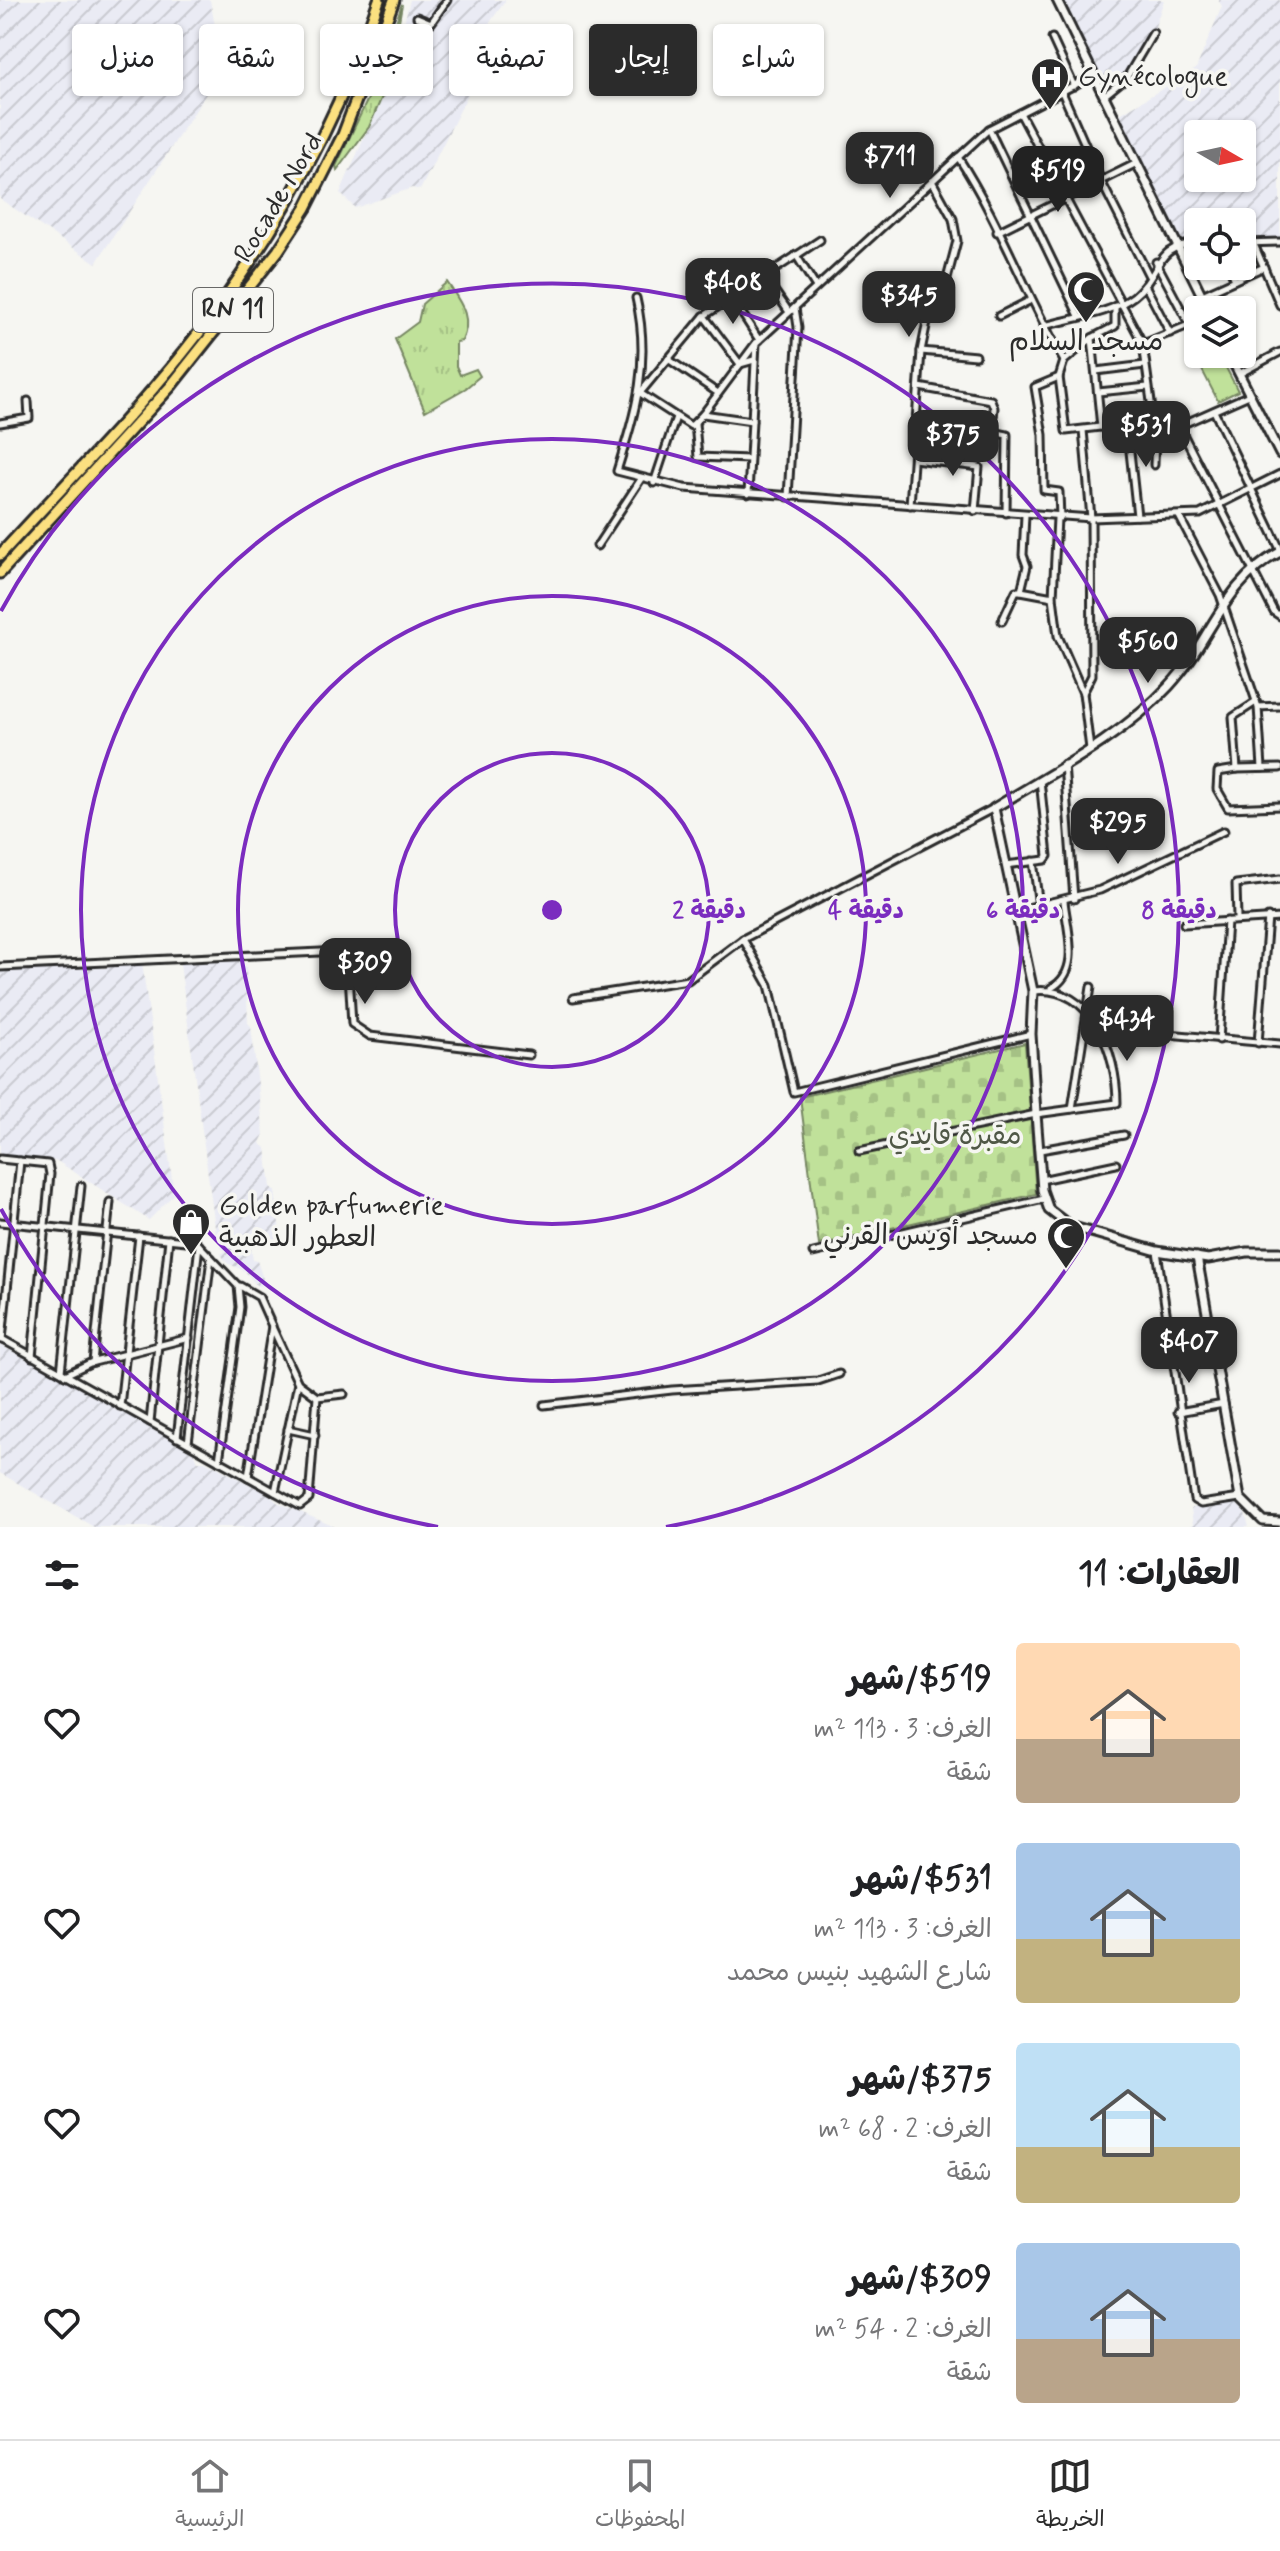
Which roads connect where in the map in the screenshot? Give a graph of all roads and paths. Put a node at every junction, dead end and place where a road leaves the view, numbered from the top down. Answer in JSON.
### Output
{"nodes":[{"id":1,"x":379,"y":0,"type":"edge"},
{"id":2,"x":394,"y":0,"type":"edge"},
{"id":3,"x":447,"y":0,"type":"edge"},
{"id":4,"x":1057,"y":0,"type":"edge"},
{"id":5,"x":417,"y":17,"type":"dead end"},
{"id":6,"x":1153,"y":33,"type":"dead end"},
{"id":7,"x":1052,"y":38,"type":"dead end"},
{"id":8,"x":1094,"y":75,"type":"junction"},
{"id":9,"x":1074,"y":86,"type":"junction"},
{"id":10,"x":1062,"y":92,"type":"junction"},
{"id":11,"x":1105,"y":95,"type":"junction"},
{"id":12,"x":1020,"y":113,"type":"junction"},
{"id":13,"x":989,"y":129,"type":"junction"},
{"id":14,"x":958,"y":157,"type":"junction"},
{"id":15,"x":1138,"y":162,"type":"junction"},
{"id":16,"x":932,"y":181,"type":"junction"},
{"id":17,"x":1101,"y":181,"type":"junction"},
{"id":18,"x":1066,"y":199,"type":"junction"},
{"id":19,"x":1031,"y":216,"type":"junction"},
{"id":20,"x":997,"y":232,"type":"junction"},
{"id":21,"x":820,"y":240,"type":"dead end"},
{"id":22,"x":1256,"y":242,"type":"edge"},
{"id":23,"x":1280,"y":242,"type":"edge"},
{"id":24,"x":1178,"y":244,"type":"junction"},
{"id":25,"x":1184,"y":244,"type":"edge"},
{"id":26,"x":1256,"y":249,"type":"edge"},
{"id":27,"x":796,"y":255,"type":"junction"},
{"id":28,"x":1156,"y":262,"type":"junction"},
{"id":29,"x":1264,"y":267,"type":"junction"},
{"id":30,"x":1256,"y":271,"type":"edge"},
{"id":31,"x":764,"y":276,"type":"junction"},
{"id":32,"x":1149,"y":276,"type":"junction"},
{"id":33,"x":1235,"y":280,"type":"edge"},
{"id":34,"x":1145,"y":285,"type":"junction"},
{"id":35,"x":816,"y":287,"type":"junction"},
{"id":36,"x":1202,"y":295,"type":"joint"},
{"id":37,"x":636,"y":298,"type":"dead end"},
{"id":38,"x":732,"y":298,"type":"junction"},
{"id":39,"x":1029,"y":301,"type":"junction"},
{"id":40,"x":1118,"y":304,"type":"junction"},
{"id":41,"x":1280,"y":305,"type":"edge"},
{"id":42,"x":792,"y":310,"type":"junction"},
{"id":43,"x":1184,"y":315,"type":"edge"},
{"id":44,"x":704,"y":316,"type":"junction"},
{"id":45,"x":999,"y":316,"type":"dead end"},
{"id":46,"x":1079,"y":316,"type":"junction"},
{"id":47,"x":1044,"y":326,"type":"junction"},
{"id":48,"x":1184,"y":326,"type":"edge"},
{"id":49,"x":1170,"y":333,"type":"junction"},
{"id":50,"x":1092,"y":338,"type":"junction"},
{"id":51,"x":758,"y":341,"type":"junction"},
{"id":52,"x":1143,"y":344,"type":"junction"},
{"id":53,"x":921,"y":351,"type":"junction"},
{"id":54,"x":1280,"y":352,"type":"edge"},
{"id":55,"x":976,"y":356,"type":"dead end"},
{"id":56,"x":668,"y":359,"type":"junction"},
{"id":57,"x":754,"y":360,"type":"junction"},
{"id":58,"x":1064,"y":361,"type":"junction"},
{"id":59,"x":740,"y":364,"type":"junction"},
{"id":60,"x":1145,"y":365,"type":"junction"},
{"id":61,"x":1235,"y":368,"type":"edge"},
{"id":62,"x":1096,"y":371,"type":"junction"},
{"id":63,"x":642,"y":372,"type":"junction"},
{"id":64,"x":1238,"y":374,"type":"junction"},
{"id":65,"x":1059,"y":377,"type":"junction"},
{"id":66,"x":651,"y":380,"type":"junction"},
{"id":67,"x":919,"y":387,"type":"junction"},
{"id":68,"x":1148,"y":387,"type":"junction"},
{"id":69,"x":1098,"y":392,"type":"junction"},
{"id":70,"x":640,"y":393,"type":"junction"},
{"id":71,"x":718,"y":393,"type":"junction"},
{"id":72,"x":1249,"y":395,"type":"junction"},
{"id":73,"x":28,"y":401,"type":"dead end"},
{"id":74,"x":1214,"y":411,"type":"junction"},
{"id":75,"x":703,"y":414,"type":"junction"},
{"id":76,"x":917,"y":416,"type":"junction"},
{"id":77,"x":676,"y":417,"type":"junction"},
{"id":78,"x":752,"y":421,"type":"junction"},
{"id":79,"x":1152,"y":421,"type":"junction"},
{"id":80,"x":695,"y":422,"type":"junction"},
{"id":81,"x":0,"y":423,"type":"edge"},
{"id":82,"x":1127,"y":424,"type":"junction"},
{"id":83,"x":1179,"y":426,"type":"junction"},
{"id":84,"x":1101,"y":427,"type":"junction"},
{"id":85,"x":992,"y":429,"type":"junction"},
{"id":86,"x":1083,"y":430,"type":"junction"},
{"id":87,"x":1155,"y":431,"type":"junction"},
{"id":88,"x":1280,"y":454,"type":"edge"},
{"id":89,"x":749,"y":459,"type":"junction"},
{"id":90,"x":914,"y":459,"type":"junction"},
{"id":91,"x":1154,"y":465,"type":"dead end"},
{"id":92,"x":1280,"y":474,"type":"edge"},
{"id":93,"x":641,"y":479,"type":"junction"},
{"id":94,"x":654,"y":483,"type":"junction"},
{"id":95,"x":1251,"y":490,"type":"junction"},
{"id":96,"x":748,"y":494,"type":"junction"},
{"id":97,"x":788,"y":497,"type":"junction"},
{"id":98,"x":910,"y":505,"type":"junction"},
{"id":99,"x":1219,"y":506,"type":"junction"},
{"id":100,"x":975,"y":511,"type":"junction"},
{"id":101,"x":1006,"y":513,"type":"junction"},
{"id":102,"x":1025,"y":515,"type":"junction"},
{"id":103,"x":1137,"y":516,"type":"junction"},
{"id":104,"x":1179,"y":516,"type":"junction"},
{"id":105,"x":1058,"y":518,"type":"junction"},
{"id":106,"x":1091,"y":518,"type":"junction"},
{"id":107,"x":597,"y":546,"type":"dead end"},
{"id":108,"x":1280,"y":551,"type":"edge"},
{"id":109,"x":0,"y":555,"type":"edge"},
{"id":110,"x":1253,"y":569,"type":"junction"},
{"id":111,"x":0,"y":573,"type":"edge"},
{"id":112,"x":1021,"y":591,"type":"junction"},
{"id":113,"x":1053,"y":597,"type":"junction"},
{"id":114,"x":1223,"y":602,"type":"junction"},
{"id":115,"x":1280,"y":616,"type":"edge"},
{"id":116,"x":1002,"y":621,"type":"dead end"},
{"id":117,"x":1083,"y":693,"type":"junction"},
{"id":118,"x":1257,"y":705,"type":"junction"},
{"id":119,"x":1280,"y":706,"type":"edge"},
{"id":120,"x":1090,"y":749,"type":"junction"},
{"id":121,"x":1064,"y":764,"type":"junction"},
{"id":122,"x":1262,"y":768,"type":"junction"},
{"id":123,"x":1280,"y":768,"type":"edge"},
{"id":124,"x":1237,"y":769,"type":"junction"},
{"id":125,"x":1040,"y":780,"type":"junction"},
{"id":126,"x":1280,"y":806,"type":"edge"},
{"id":127,"x":994,"y":808,"type":"junction"},
{"id":128,"x":1224,"y":831,"type":"dead end"},
{"id":129,"x":1033,"y":861,"type":"junction"},
{"id":130,"x":1006,"y":865,"type":"junction"},
{"id":131,"x":1280,"y":879,"type":"edge"},
{"id":132,"x":1074,"y":899,"type":"junction"},
{"id":133,"x":1064,"y":901,"type":"junction"},
{"id":134,"x":1039,"y":906,"type":"junction"},
{"id":135,"x":1015,"y":911,"type":"junction"},
{"id":136,"x":1268,"y":917,"type":"junction"},
{"id":137,"x":1237,"y":918,"type":"junction"},
{"id":138,"x":1280,"y":918,"type":"edge"},
{"id":139,"x":1227,"y":921,"type":"junction"},
{"id":140,"x":1184,"y":924,"type":"dead end"},
{"id":141,"x":743,"y":939,"type":"junction"},
{"id":142,"x":0,"y":967,"type":"edge"},
{"id":143,"x":1091,"y":987,"type":"dead end"},
{"id":144,"x":1051,"y":989,"type":"junction"},
{"id":145,"x":1033,"y":991,"type":"junction"},
{"id":146,"x":573,"y":998,"type":"dead end"},
{"id":147,"x":1088,"y":1011,"type":"junction"},
{"id":148,"x":1100,"y":1028,"type":"junction"},
{"id":149,"x":1031,"y":1034,"type":"junction"},
{"id":150,"x":1219,"y":1040,"type":"junction"},
{"id":151,"x":1258,"y":1043,"type":"junction"},
{"id":152,"x":1280,"y":1044,"type":"edge"},
{"id":153,"x":529,"y":1055,"type":"dead end"},
{"id":154,"x":1072,"y":1109,"type":"junction"},
{"id":155,"x":1036,"y":1114,"type":"junction"},
{"id":156,"x":1124,"y":1135,"type":"dead end"},
{"id":157,"x":1040,"y":1150,"type":"junction"},
{"id":158,"x":859,"y":1151,"type":"dead end"},
{"id":159,"x":0,"y":1159,"type":"edge"},
{"id":160,"x":20,"y":1161,"type":"junction"},
{"id":161,"x":1116,"y":1164,"type":"dead end"},
{"id":162,"x":1041,"y":1180,"type":"junction"},
{"id":163,"x":81,"y":1186,"type":"dead end"},
{"id":164,"x":1044,"y":1199,"type":"junction"},
{"id":165,"x":110,"y":1202,"type":"dead end"},
{"id":166,"x":0,"y":1222,"type":"edge"},
{"id":167,"x":13,"y":1223,"type":"junction"},
{"id":168,"x":45,"y":1226,"type":"junction"},
{"id":169,"x":76,"y":1230,"type":"junction"},
{"id":170,"x":107,"y":1233,"type":"junction"},
{"id":171,"x":139,"y":1236,"type":"junction"},
{"id":172,"x":169,"y":1239,"type":"junction"},
{"id":173,"x":199,"y":1244,"type":"junction"},
{"id":174,"x":1157,"y":1251,"type":"junction"},
{"id":175,"x":1280,"y":1252,"type":"edge"},
{"id":176,"x":813,"y":1253,"type":"dead end"},
{"id":177,"x":211,"y":1257,"type":"junction"},
{"id":178,"x":1197,"y":1257,"type":"junction"},
{"id":179,"x":236,"y":1283,"type":"junction"},
{"id":180,"x":272,"y":1326,"type":"junction"},
{"id":181,"x":189,"y":1338,"type":"junction"},
{"id":182,"x":1,"y":1339,"type":"edge"},
{"id":183,"x":158,"y":1346,"type":"junction"},
{"id":184,"x":126,"y":1354,"type":"junction"},
{"id":185,"x":32,"y":1357,"type":"junction"},
{"id":186,"x":93,"y":1362,"type":"junction"},
{"id":187,"x":63,"y":1374,"type":"junction"},
{"id":188,"x":839,"y":1374,"type":"dead end"},
{"id":189,"x":298,"y":1383,"type":"junction"},
{"id":190,"x":344,"y":1394,"type":"dead end"},
{"id":191,"x":317,"y":1397,"type":"junction"},
{"id":192,"x":1225,"y":1404,"type":"junction"},
{"id":193,"x":544,"y":1405,"type":"dead end"},
{"id":194,"x":120,"y":1406,"type":"junction"},
{"id":195,"x":1178,"y":1412,"type":"junction"},
{"id":196,"x":150,"y":1422,"type":"junction"},
{"id":197,"x":288,"y":1429,"type":"junction"},
{"id":198,"x":315,"y":1435,"type":"junction"},
{"id":199,"x":177,"y":1438,"type":"junction"},
{"id":200,"x":188,"y":1443,"type":"junction"},
{"id":201,"x":219,"y":1461,"type":"junction"},
{"id":202,"x":248,"y":1477,"type":"junction"},
{"id":203,"x":275,"y":1492,"type":"junction"},
{"id":204,"x":1240,"y":1498,"type":"junction"},
{"id":205,"x":1280,"y":1522,"type":"edge"}],
"edges":[{"from":1,"to":109,"type":"highway","name":"Rocade Nord","number":"RN 11"},
{"from":2,"to":111,"type":"highway","name":"Rocade Nord","number":"RN 11"},
{"from":3,"to":5,"type":"street"},
{"from":4,"to":8,"type":"street"},
{"from":6,"to":11,"type":"street"},
{"from":7,"to":9,"type":"street"},
{"from":8,"to":9,"type":"street"},
{"from":8,"to":11,"type":"street"},
{"from":9,"to":10,"type":"street"},
{"from":10,"to":12,"type":"street"},
{"from":10,"to":17,"type":"street"},
{"from":11,"to":15,"type":"street"},
{"from":12,"to":13,"type":"street"},
{"from":12,"to":18,"type":"street"},
{"from":13,"to":14,"type":"street"},
{"from":13,"to":19,"type":"street"},
{"from":14,"to":16,"type":"street"},
{"from":14,"to":20,"type":"street"},
{"from":15,"to":17,"type":"street"},
{"from":15,"to":24,"type":"street"},
{"from":16,"to":35,"type":"street"},
{"from":16,"to":53,"type":"street"},
{"from":17,"to":18,"type":"street"},
{"from":17,"to":32,"type":"street"},
{"from":18,"to":19,"type":"street"},
{"from":18,"to":40,"type":"street"},
{"from":19,"to":20,"type":"street"},
{"from":19,"to":46,"type":"street"},
{"from":20,"to":39,"type":"street"},
{"from":21,"to":27,"type":"street"},
{"from":22,"to":23,"type":"street"},
{"from":24,"to":25,"type":"street"},
{"from":24,"to":28,"type":"street"},
{"from":24,"to":36,"type":"street"},
{"from":26,"to":29,"type":"street"},
{"from":27,"to":31,"type":"street"},
{"from":27,"to":35,"type":"street"},
{"from":28,"to":32,"type":"street"},
{"from":28,"to":43,"type":"street"},
{"from":29,"to":30,"type":"street"},
{"from":29,"to":41,"type":"street"},
{"from":31,"to":38,"type":"street"},
{"from":31,"to":42,"type":"street"},
{"from":32,"to":34,"type":"street"},
{"from":33,"to":36,"type":"street"},
{"from":34,"to":40,"type":"street"},
{"from":34,"to":49,"type":"street"},
{"from":35,"to":42,"type":"street"},
{"from":37,"to":63,"type":"street"},
{"from":38,"to":44,"type":"street"},
{"from":38,"to":51,"type":"street"},
{"from":39,"to":45,"type":"street"},
{"from":39,"to":47,"type":"street"},
{"from":40,"to":46,"type":"street"},
{"from":40,"to":50,"type":"street"},
{"from":40,"to":52,"type":"street"},
{"from":42,"to":51,"type":"street"},
{"from":42,"to":97,"type":"street"},
{"from":44,"to":56,"type":"street"},
{"from":44,"to":59,"type":"street"},
{"from":46,"to":47,"type":"street"},
{"from":47,"to":58,"type":"street"},
{"from":48,"to":49,"type":"street"},
{"from":49,"to":52,"type":"street"},
{"from":50,"to":58,"type":"street"},
{"from":50,"to":62,"type":"street"},
{"from":51,"to":57,"type":"street"},
{"from":51,"to":59,"type":"street"},
{"from":52,"to":60,"type":"street"},
{"from":53,"to":55,"type":"street"},
{"from":53,"to":67,"type":"street"},
{"from":54,"to":64,"type":"street"},
{"from":56,"to":66,"type":"street"},
{"from":56,"to":71,"type":"street"},
{"from":57,"to":59,"type":"street"},
{"from":57,"to":78,"type":"street"},
{"from":58,"to":65,"type":"street"},
{"from":59,"to":71,"type":"street"},
{"from":60,"to":62,"type":"street"},
{"from":60,"to":68,"type":"street"},
{"from":61,"to":64,"type":"street"},
{"from":62,"to":69,"type":"street"},
{"from":63,"to":66,"type":"street"},
{"from":63,"to":70,"type":"street"},
{"from":64,"to":72,"type":"street"},
{"from":65,"to":86,"type":"street"},
{"from":65,"to":105,"type":"street"},
{"from":66,"to":70,"type":"street"},
{"from":67,"to":76,"type":"street"},
{"from":67,"to":85,"type":"street"},
{"from":68,"to":69,"type":"street"},
{"from":68,"to":79,"type":"street"},
{"from":69,"to":84,"type":"street"},
{"from":70,"to":77,"type":"street"},
{"from":70,"to":93,"type":"street"},
{"from":71,"to":75,"type":"street"},
{"from":72,"to":74,"type":"street"},
{"from":72,"to":88,"type":"street"},
{"from":73,"to":81,"type":"street"},
{"from":74,"to":83,"type":"street"},
{"from":74,"to":95,"type":"street"},
{"from":75,"to":78,"type":"street"},
{"from":75,"to":80,"type":"street"},
{"from":76,"to":85,"type":"street"},
{"from":76,"to":90,"type":"street"},
{"from":77,"to":80,"type":"street"},
{"from":77,"to":94,"type":"street"},
{"from":78,"to":89,"type":"street"},
{"from":79,"to":82,"type":"street"},
{"from":79,"to":87,"type":"street"},
{"from":80,"to":89,"type":"street"},
{"from":82,"to":84,"type":"street"},
{"from":82,"to":103,"type":"street"},
{"from":83,"to":87,"type":"street"},
{"from":83,"to":99,"type":"street"},
{"from":84,"to":86,"type":"street"},
{"from":85,"to":101,"type":"street"},
{"from":86,"to":106,"type":"street"},
{"from":87,"to":91,"type":"street"},
{"from":89,"to":96,"type":"street"},
{"from":90,"to":98,"type":"street"},
{"from":90,"to":100,"type":"street"},
{"from":92,"to":95,"type":"street"},
{"from":93,"to":94,"type":"street"},
{"from":93,"to":107,"type":"street"},
{"from":94,"to":96,"type":"street"},
{"from":95,"to":99,"type":"street"},
{"from":95,"to":108,"type":"street"},
{"from":96,"to":97,"type":"street"},
{"from":97,"to":98,"type":"street"},
{"from":98,"to":100,"type":"street"},
{"from":99,"to":104,"type":"street"},
{"from":99,"to":110,"type":"street"},
{"from":100,"to":101,"type":"street"},
{"from":101,"to":102,"type":"street"},
{"from":102,"to":105,"type":"street"},
{"from":102,"to":112,"type":"street"},
{"from":103,"to":104,"type":"street"},
{"from":103,"to":106,"type":"street"},
{"from":104,"to":114,"type":"street"},
{"from":105,"to":106,"type":"street"},
{"from":105,"to":113,"type":"street"},
{"from":106,"to":117,"type":"street"},
{"from":108,"to":110,"type":"street"},
{"from":110,"to":114,"type":"street"},
{"from":110,"to":115,"type":"street"},
{"from":112,"to":113,"type":"street"},
{"from":112,"to":116,"type":"street"},
{"from":113,"to":117,"type":"street"},
{"from":114,"to":118,"type":"street"},
{"from":114,"to":120,"type":"street"},
{"from":117,"to":120,"type":"street"},
{"from":118,"to":119,"type":"street"},
{"from":118,"to":122,"type":"street"},
{"from":118,"to":124,"type":"street"},
{"from":120,"to":121,"type":"street"},
{"from":121,"to":125,"type":"street"},
{"from":121,"to":132,"type":"street"},
{"from":122,"to":123,"type":"street"},
{"from":122,"to":124,"type":"street"},
{"from":124,"to":126,"type":"street"},
{"from":125,"to":127,"type":"street"},
{"from":125,"to":129,"type":"street"},
{"from":127,"to":130,"type":"street"},
{"from":127,"to":141,"type":"street"},
{"from":128,"to":132,"type":"street"},
{"from":129,"to":130,"type":"street"},
{"from":129,"to":134,"type":"street"},
{"from":130,"to":135,"type":"street"},
{"from":131,"to":137,"type":"street"},
{"from":132,"to":133,"type":"street"},
{"from":133,"to":134,"type":"street"},
{"from":133,"to":144,"type":"street"},
{"from":134,"to":135,"type":"street"},
{"from":135,"to":145,"type":"street"},
{"from":136,"to":137,"type":"street"},
{"from":136,"to":138,"type":"street"},
{"from":136,"to":151,"type":"street"},
{"from":137,"to":139,"type":"street"},
{"from":139,"to":140,"type":"street"},
{"from":139,"to":150,"type":"street"},
{"from":141,"to":146,"type":"street"},
{"from":141,"to":149,"type":"street"},
{"from":142,"to":153,"type":"street"},
{"from":143,"to":147,"type":"street"},
{"from":144,"to":145,"type":"street"},
{"from":144,"to":147,"type":"street"},
{"from":145,"to":149,"type":"street"},
{"from":147,"to":148,"type":"street"},
{"from":147,"to":154,"type":"street"},
{"from":148,"to":150,"type":"street"},
{"from":148,"to":154,"type":"street"},
{"from":149,"to":155,"type":"street"},
{"from":150,"to":151,"type":"street"},
{"from":151,"to":152,"type":"street"},
{"from":154,"to":155,"type":"street"},
{"from":155,"to":157,"type":"street"},
{"from":155,"to":158,"type":"street"},
{"from":156,"to":157,"type":"street"},
{"from":157,"to":162,"type":"street"},
{"from":159,"to":160,"type":"street"},
{"from":160,"to":167,"type":"street"},
{"from":160,"to":168,"type":"street"},
{"from":161,"to":162,"type":"street"},
{"from":162,"to":164,"type":"street"},
{"from":163,"to":169,"type":"street"},
{"from":164,"to":174,"type":"street"},
{"from":164,"to":176,"type":"street"},
{"from":165,"to":170,"type":"street"},
{"from":166,"to":167,"type":"street"},
{"from":167,"to":168,"type":"street"},
{"from":167,"to":182,"type":"street"},
{"from":168,"to":169,"type":"street"},
{"from":168,"to":185,"type":"street"},
{"from":169,"to":170,"type":"street"},
{"from":169,"to":187,"type":"street"},
{"from":170,"to":171,"type":"street"},
{"from":170,"to":186,"type":"street"},
{"from":171,"to":172,"type":"street"},
{"from":171,"to":184,"type":"street"},
{"from":172,"to":173,"type":"street"},
{"from":172,"to":183,"type":"street"},
{"from":173,"to":177,"type":"street"},
{"from":173,"to":181,"type":"street"},
{"from":174,"to":178,"type":"street"},
{"from":174,"to":195,"type":"street"},
{"from":175,"to":178,"type":"street"},
{"from":177,"to":179,"type":"street"},
{"from":177,"to":200,"type":"street"},
{"from":178,"to":192,"type":"street"},
{"from":179,"to":180,"type":"street"},
{"from":179,"to":201,"type":"street"},
{"from":180,"to":189,"type":"street"},
{"from":180,"to":202,"type":"street"},
{"from":181,"to":183,"type":"street"},
{"from":181,"to":199,"type":"street"},
{"from":182,"to":185,"type":"street"},
{"from":183,"to":184,"type":"street"},
{"from":183,"to":196,"type":"street"},
{"from":184,"to":186,"type":"street"},
{"from":184,"to":194,"type":"street"},
{"from":185,"to":187,"type":"street"},
{"from":186,"to":187,"type":"street"},
{"from":187,"to":194,"type":"street"},
{"from":188,"to":193,"type":"street"},
{"from":189,"to":191,"type":"street"},
{"from":189,"to":197,"type":"street"},
{"from":190,"to":191,"type":"street"},
{"from":191,"to":198,"type":"street"},
{"from":192,"to":195,"type":"street"},
{"from":192,"to":204,"type":"street"},
{"from":194,"to":196,"type":"street"},
{"from":195,"to":204,"type":"street"},
{"from":196,"to":199,"type":"street"},
{"from":197,"to":198,"type":"street"},
{"from":197,"to":203,"type":"street"},
{"from":198,"to":203,"type":"street"},
{"from":199,"to":200,"type":"street"},
{"from":200,"to":201,"type":"street"},
{"from":201,"to":202,"type":"street"},
{"from":202,"to":203,"type":"street"},
{"from":204,"to":205,"type":"street"}]}
